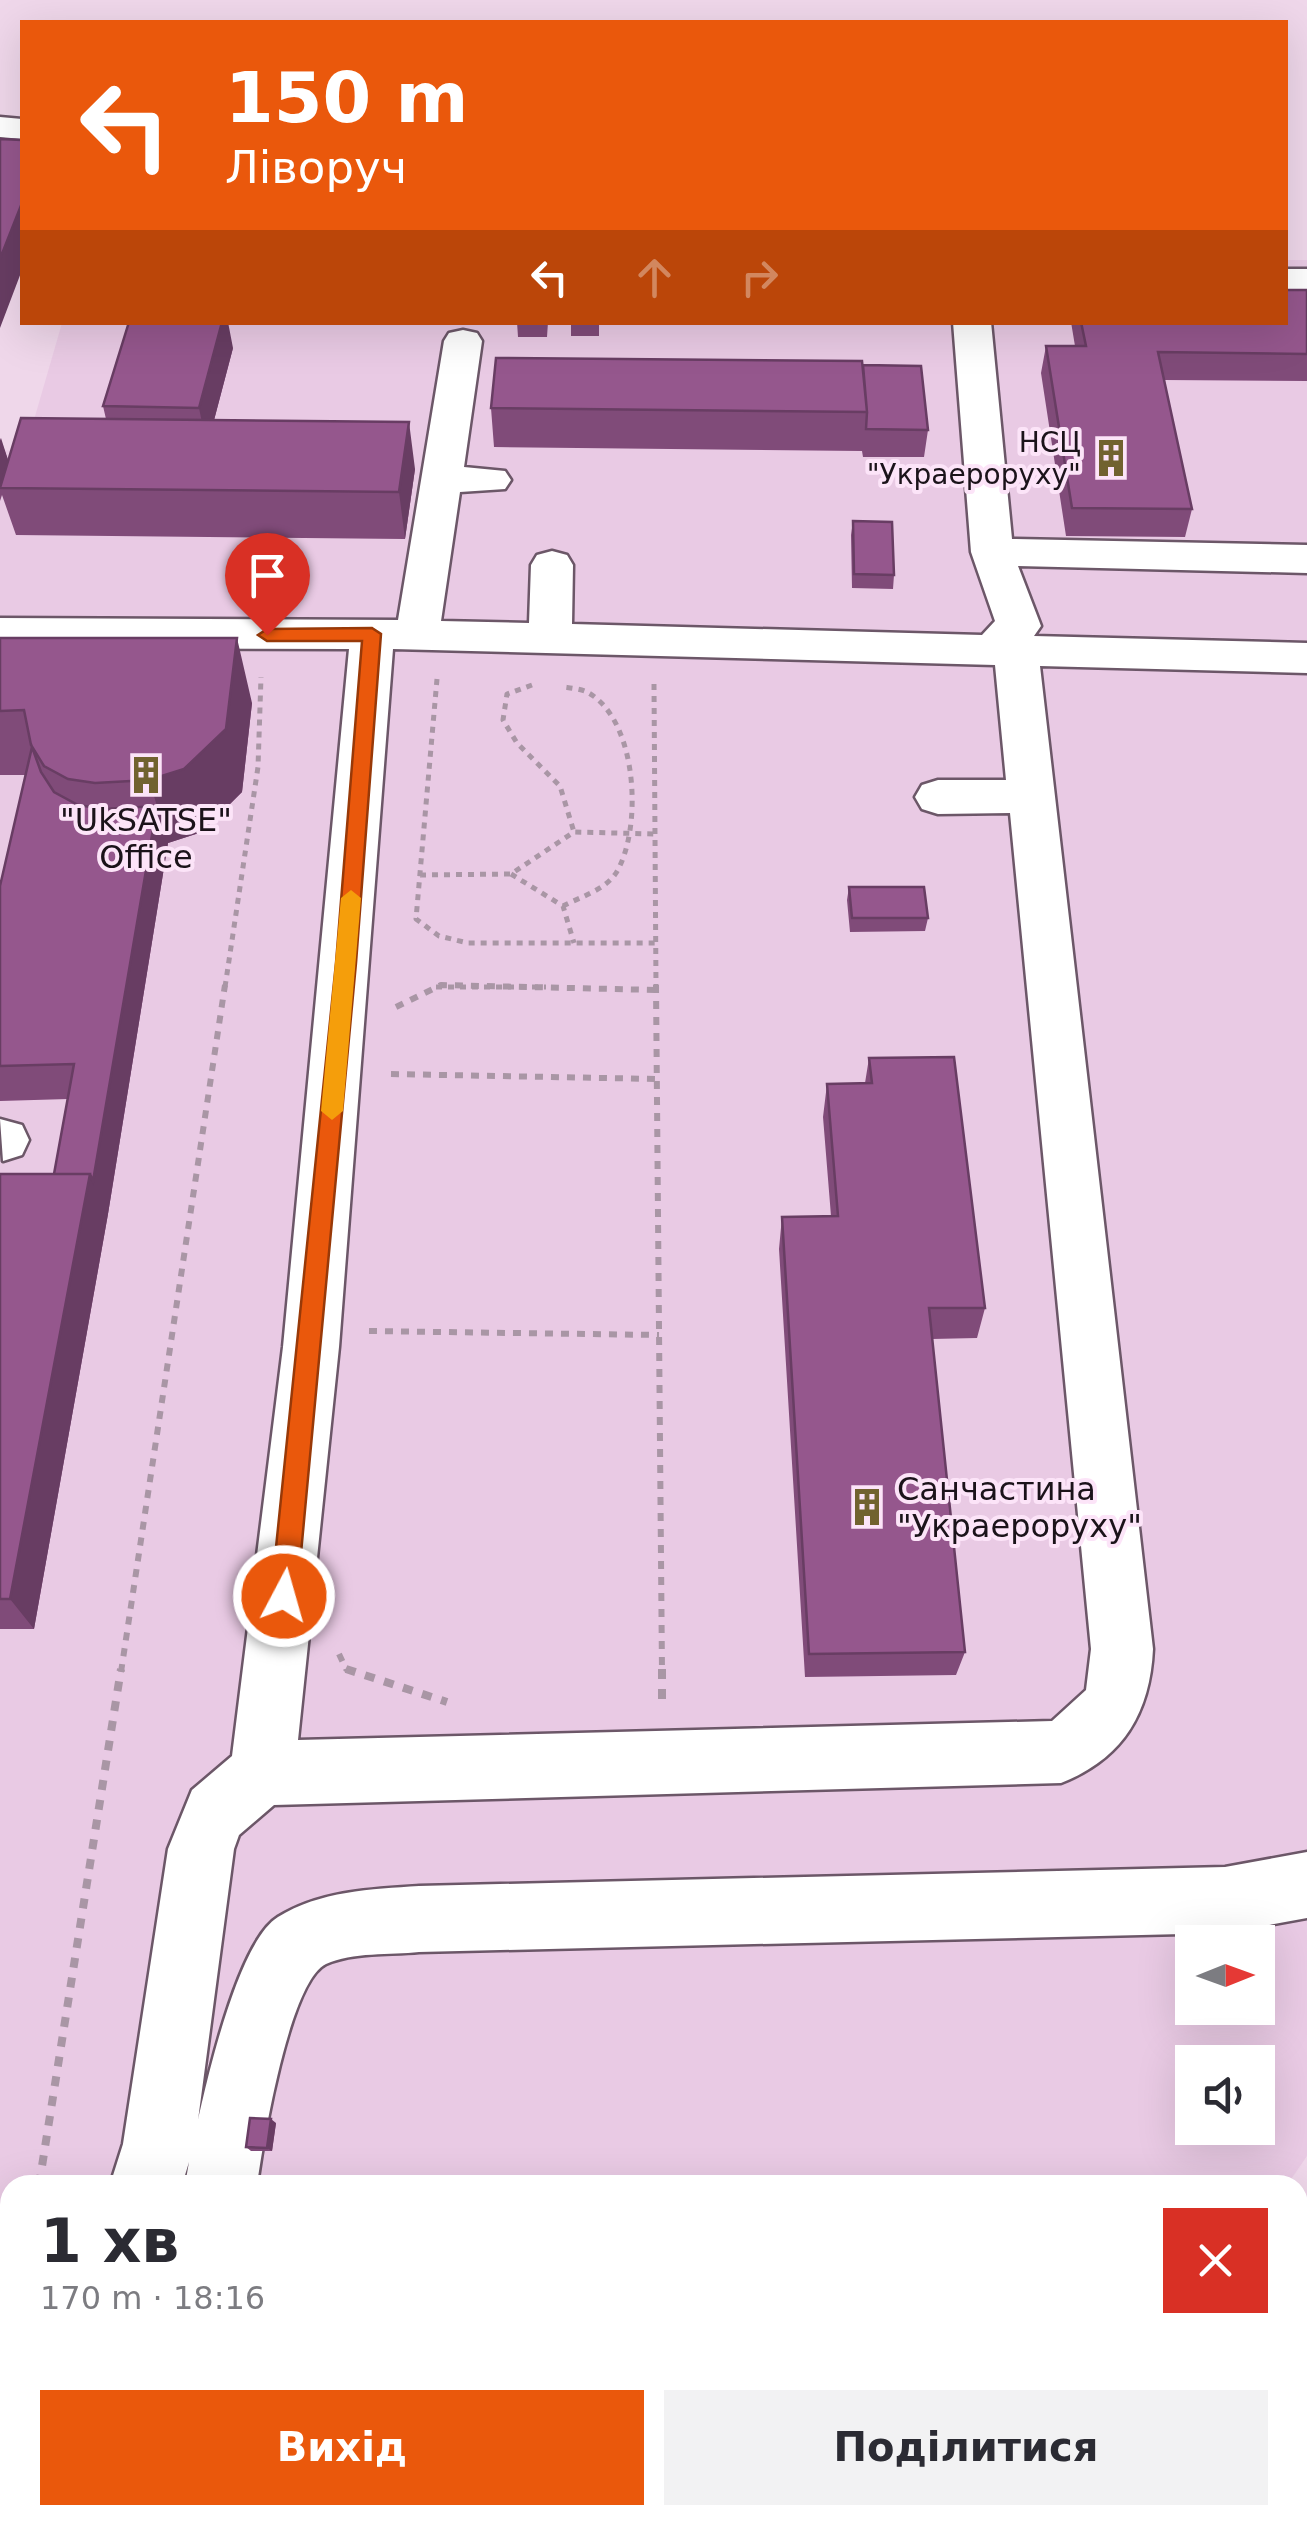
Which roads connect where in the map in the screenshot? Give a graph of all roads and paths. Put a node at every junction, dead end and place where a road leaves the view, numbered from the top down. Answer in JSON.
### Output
{"nodes":[{"id":1,"x":972,"y":325,"type":"edge"},
{"id":2,"x":463,"y":341,"type":"dead end"},
{"id":3,"x":440,"y":478,"type":"junction"},
{"id":4,"x":492,"y":480,"type":"dead end"},
{"id":5,"x":992,"y":552,"type":"junction"},
{"id":6,"x":1307,"y":559,"type":"edge"},
{"id":7,"x":552,"y":565,"type":"dead end"},
{"id":8,"x":0,"y":633,"type":"edge"},
{"id":9,"x":394,"y":635,"type":"junction"},
{"id":10,"x":550,"y":640,"type":"junction"},
{"id":11,"x":1016,"y":652,"type":"junction"},
{"id":12,"x":1307,"y":658,"type":"edge"},
{"id":13,"x":261,"y":666,"type":"dead end"},
{"id":14,"x":654,"y":668,"type":"dead end"},
{"id":15,"x":447,"y":672,"type":"dead end"},
{"id":16,"x":540,"y":682,"type":"dead end"},
{"id":17,"x":556,"y":686,"type":"dead end"},
{"id":18,"x":244,"y":767,"type":"dead end"},
{"id":19,"x":258,"y":767,"type":"junction"},
{"id":20,"x":938,"y":796,"type":"dead end"},
{"id":21,"x":1031,"y":796,"type":"junction"},
{"id":22,"x":574,"y":832,"type":"junction"},
{"id":23,"x":632,"y":833,"type":"junction"},
{"id":24,"x":656,"y":834,"type":"junction"},
{"id":25,"x":510,"y":874,"type":"junction"},
{"id":26,"x":420,"y":875,"type":"junction"},
{"id":27,"x":563,"y":906,"type":"junction"},
{"id":28,"x":574,"y":943,"type":"junction"},
{"id":29,"x":656,"y":943,"type":"junction"},
{"id":30,"x":656,"y":990,"type":"junction"},
{"id":31,"x":394,"y":1022,"type":"dead end"},
{"id":32,"x":391,"y":1057,"type":"dead end"},
{"id":33,"x":390,"y":1074,"type":"junction"},
{"id":34,"x":657,"y":1079,"type":"junction"},
{"id":35,"x":388,"y":1094,"type":"dead end"},
{"id":36,"x":365,"y":1312,"type":"dead end"},
{"id":37,"x":659,"y":1335,"type":"junction"},
{"id":38,"x":331,"y":1638,"type":"dead end"},
{"id":39,"x":458,"y":1703,"type":"dead end"},
{"id":40,"x":662,"y":1718,"type":"dead end"},
{"id":41,"x":262,"y":1772,"type":"junction"},
{"id":42,"x":1307,"y":1885,"type":"edge"},
{"id":43,"x":156,"y":2171,"type":"edge"},
{"id":44,"x":41,"y":2175,"type":"edge"},
{"id":45,"x":222,"y":2175,"type":"edge"}],
"edges":[{"from":1,"to":5,"type":"lane"},
{"from":2,"to":3,"type":"lane"},
{"from":3,"to":4,"type":"lane"},
{"from":3,"to":9,"type":"lane"},
{"from":5,"to":6,"type":"lane"},
{"from":5,"to":11,"type":"lane"},
{"from":7,"to":10,"type":"lane"},
{"from":8,"to":9,"type":"lane"},
{"from":9,"to":10,"type":"lane"},
{"from":9,"to":41,"type":"lane"},
{"from":10,"to":11,"type":"lane"},
{"from":11,"to":12,"type":"lane"},
{"from":11,"to":21,"type":"lane"},
{"from":13,"to":19,"type":"path"},
{"from":14,"to":24,"type":"path"},
{"from":15,"to":26,"type":"path"},
{"from":16,"to":22,"type":"path"},
{"from":17,"to":23,"type":"path"},
{"from":18,"to":19,"type":"path"},
{"from":19,"to":44,"type":"path"},
{"from":20,"to":21,"type":"lane"},
{"from":21,"to":41,"type":"lane"},
{"from":22,"to":23,"type":"path"},
{"from":22,"to":25,"type":"path"},
{"from":23,"to":24,"type":"path"},
{"from":23,"to":27,"type":"path"},
{"from":24,"to":29,"type":"path"},
{"from":25,"to":26,"type":"path"},
{"from":25,"to":27,"type":"path"},
{"from":26,"to":28,"type":"path"},
{"from":27,"to":28,"type":"path"},
{"from":28,"to":29,"type":"path"},
{"from":29,"to":30,"type":"path"},
{"from":30,"to":31,"type":"path"},
{"from":30,"to":34,"type":"path"},
{"from":32,"to":33,"type":"path"},
{"from":33,"to":34,"type":"path"},
{"from":33,"to":35,"type":"path"},
{"from":34,"to":37,"type":"path"},
{"from":36,"to":37,"type":"path"},
{"from":37,"to":40,"type":"path"},
{"from":38,"to":39,"type":"path"},
{"from":41,"to":43,"type":"lane"},
{"from":42,"to":45,"type":"lane"}]}
